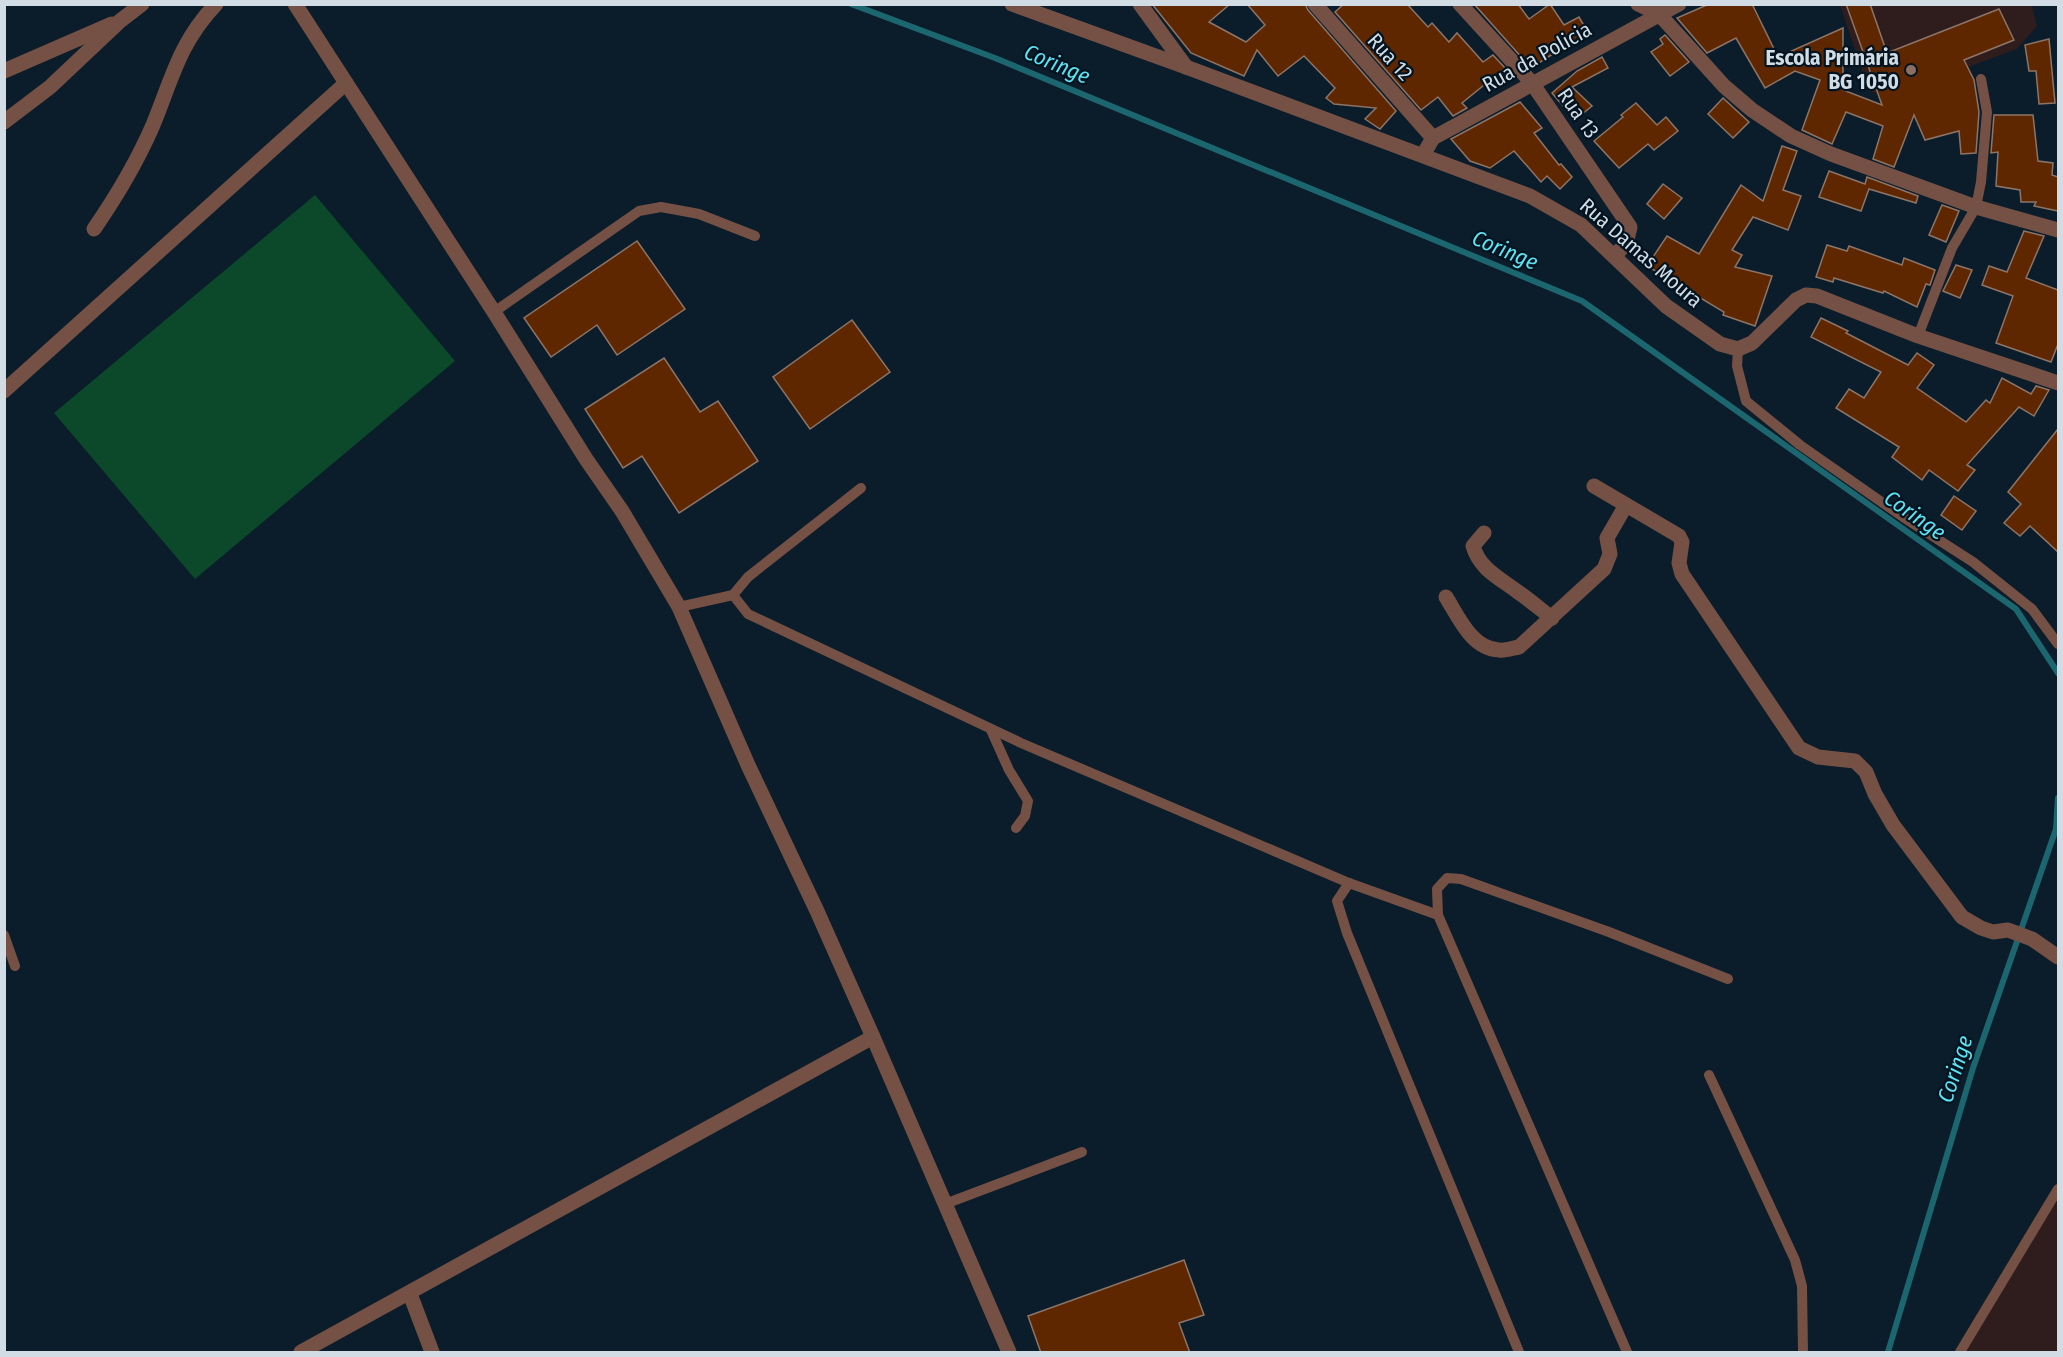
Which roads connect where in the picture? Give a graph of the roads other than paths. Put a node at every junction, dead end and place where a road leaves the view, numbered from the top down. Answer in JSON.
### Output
{"nodes":[{"id":1,"x":142,"y":4,"type":"edge"},
{"id":2,"x":216,"y":4,"type":"edge"},
{"id":3,"x":296,"y":4,"type":"edge"},
{"id":4,"x":1012,"y":4,"type":"edge"},
{"id":5,"x":1044,"y":4,"type":"edge"},
{"id":6,"x":1140,"y":4,"type":"edge"},
{"id":7,"x":1315,"y":4,"type":"edge"},
{"id":8,"x":1460,"y":4,"type":"edge"},
{"id":9,"x":1638,"y":4,"type":"edge"},
{"id":10,"x":1679,"y":4,"type":"edge"},
{"id":11,"x":1659,"y":14,"type":"junction"},
{"id":12,"x":120,"y":21,"type":"junction"},
{"id":13,"x":1057,"y":21,"type":"junction"},
{"id":14,"x":1186,"y":67,"type":"junction"},
{"id":15,"x":4,"y":71,"type":"edge"},
{"id":16,"x":1981,"y":79,"type":"dead end"},
{"id":17,"x":346,"y":83,"type":"junction"},
{"id":18,"x":1532,"y":83,"type":"junction"},
{"id":19,"x":4,"y":122,"type":"edge"},
{"id":20,"x":1433,"y":138,"type":"junction"},
{"id":21,"x":1423,"y":155,"type":"junction"},
{"id":22,"x":1976,"y":207,"type":"junction"},
{"id":23,"x":94,"y":229,"type":"dead end"},
{"id":24,"x":2058,"y":231,"type":"edge"},
{"id":25,"x":755,"y":236,"type":"dead end"},
{"id":26,"x":1614,"y":256,"type":"junction"},
{"id":27,"x":494,"y":312,"type":"junction"},
{"id":28,"x":1918,"y":336,"type":"junction"},
{"id":29,"x":1738,"y":349,"type":"junction"},
{"id":30,"x":2058,"y":383,"type":"edge"},
{"id":31,"x":4,"y":391,"type":"edge"},
{"id":32,"x":1594,"y":486,"type":"dead end"},
{"id":33,"x":861,"y":488,"type":"dead end"},
{"id":34,"x":1626,"y":505,"type":"junction"},
{"id":35,"x":1484,"y":533,"type":"dead end"},
{"id":36,"x":733,"y":595,"type":"junction"},
{"id":37,"x":1446,"y":597,"type":"dead end"},
{"id":38,"x":679,"y":607,"type":"junction"},
{"id":39,"x":1552,"y":618,"type":"junction"},
{"id":40,"x":2058,"y":644,"type":"edge"},
{"id":41,"x":991,"y":730,"type":"junction"},
{"id":42,"x":1016,"y":828,"type":"dead end"},
{"id":43,"x":1349,"y":883,"type":"junction"},
{"id":44,"x":1438,"y":915,"type":"junction"},
{"id":45,"x":4,"y":935,"type":"edge"},
{"id":46,"x":2058,"y":957,"type":"edge"},
{"id":47,"x":15,"y":966,"type":"dead end"},
{"id":48,"x":1728,"y":979,"type":"dead end"},
{"id":49,"x":873,"y":1037,"type":"junction"},
{"id":50,"x":1709,"y":1074,"type":"dead end"},
{"id":51,"x":1082,"y":1152,"type":"dead end"},
{"id":52,"x":2058,"y":1189,"type":"edge"},
{"id":53,"x":945,"y":1203,"type":"junction"},
{"id":54,"x":410,"y":1294,"type":"junction"},
{"id":55,"x":301,"y":1353,"type":"edge"},
{"id":56,"x":432,"y":1353,"type":"edge"},
{"id":57,"x":1009,"y":1353,"type":"edge"},
{"id":58,"x":1519,"y":1353,"type":"edge"},
{"id":59,"x":1627,"y":1353,"type":"edge"},
{"id":60,"x":1803,"y":1353,"type":"edge"},
{"id":61,"x":1960,"y":1353,"type":"edge"}],
"edges":[{"from":1,"to":12,"type":"street"},
{"from":2,"to":23,"type":"street"},
{"from":3,"to":17,"type":"street"},
{"from":4,"to":13,"type":"street","name":"Rua Damas Moura"},
{"from":5,"to":13,"type":"street"},
{"from":6,"to":14,"type":"street"},
{"from":7,"to":20,"type":"street","name":"Rua 12"},
{"from":8,"to":18,"type":"street","name":"Rua 13"},
{"from":9,"to":11,"type":"street"},
{"from":10,"to":11,"type":"street","name":"Rua da Policia"},
{"from":11,"to":18,"type":"street","name":"Rua da Policia"},
{"from":11,"to":22,"type":"street"},
{"from":12,"to":15,"type":"street"},
{"from":12,"to":19,"type":"street"},
{"from":13,"to":14,"type":"street","name":"Rua Damas Moura"},
{"from":14,"to":21,"type":"street","name":"Rua Damas Moura"},
{"from":16,"to":22,"type":"lane"},
{"from":17,"to":27,"type":"street"},
{"from":17,"to":31,"type":"street"},
{"from":18,"to":20,"type":"street","name":"Rua da Policia"},
{"from":18,"to":26,"type":"street","name":"Rua 13"},
{"from":20,"to":21,"type":"street"},
{"from":21,"to":26,"type":"street","name":"Rua Damas Moura"},
{"from":22,"to":24,"type":"street"},
{"from":22,"to":28,"type":"lane"},
{"from":25,"to":27,"type":"lane"},
{"from":26,"to":29,"type":"street","name":"Rua Damas Moura"},
{"from":27,"to":38,"type":"street"},
{"from":28,"to":29,"type":"street"},
{"from":28,"to":30,"type":"street"},
{"from":29,"to":40,"type":"lane"},
{"from":32,"to":34,"type":"street"},
{"from":33,"to":36,"type":"lane"},
{"from":34,"to":39,"type":"street"},
{"from":34,"to":46,"type":"street"},
{"from":35,"to":39,"type":"street"},
{"from":36,"to":38,"type":"lane"},
{"from":36,"to":41,"type":"lane"},
{"from":37,"to":39,"type":"street"},
{"from":38,"to":49,"type":"street"},
{"from":41,"to":42,"type":"lane"},
{"from":41,"to":43,"type":"lane"},
{"from":43,"to":44,"type":"lane"},
{"from":43,"to":58,"type":"lane"},
{"from":44,"to":48,"type":"lane"},
{"from":44,"to":59,"type":"lane"},
{"from":45,"to":47,"type":"lane"},
{"from":49,"to":53,"type":"street"},
{"from":49,"to":54,"type":"street"},
{"from":50,"to":60,"type":"lane"},
{"from":51,"to":53,"type":"lane"},
{"from":52,"to":61,"type":"lane"},
{"from":53,"to":57,"type":"street"},
{"from":54,"to":55,"type":"street"},
{"from":54,"to":56,"type":"street"}]}
